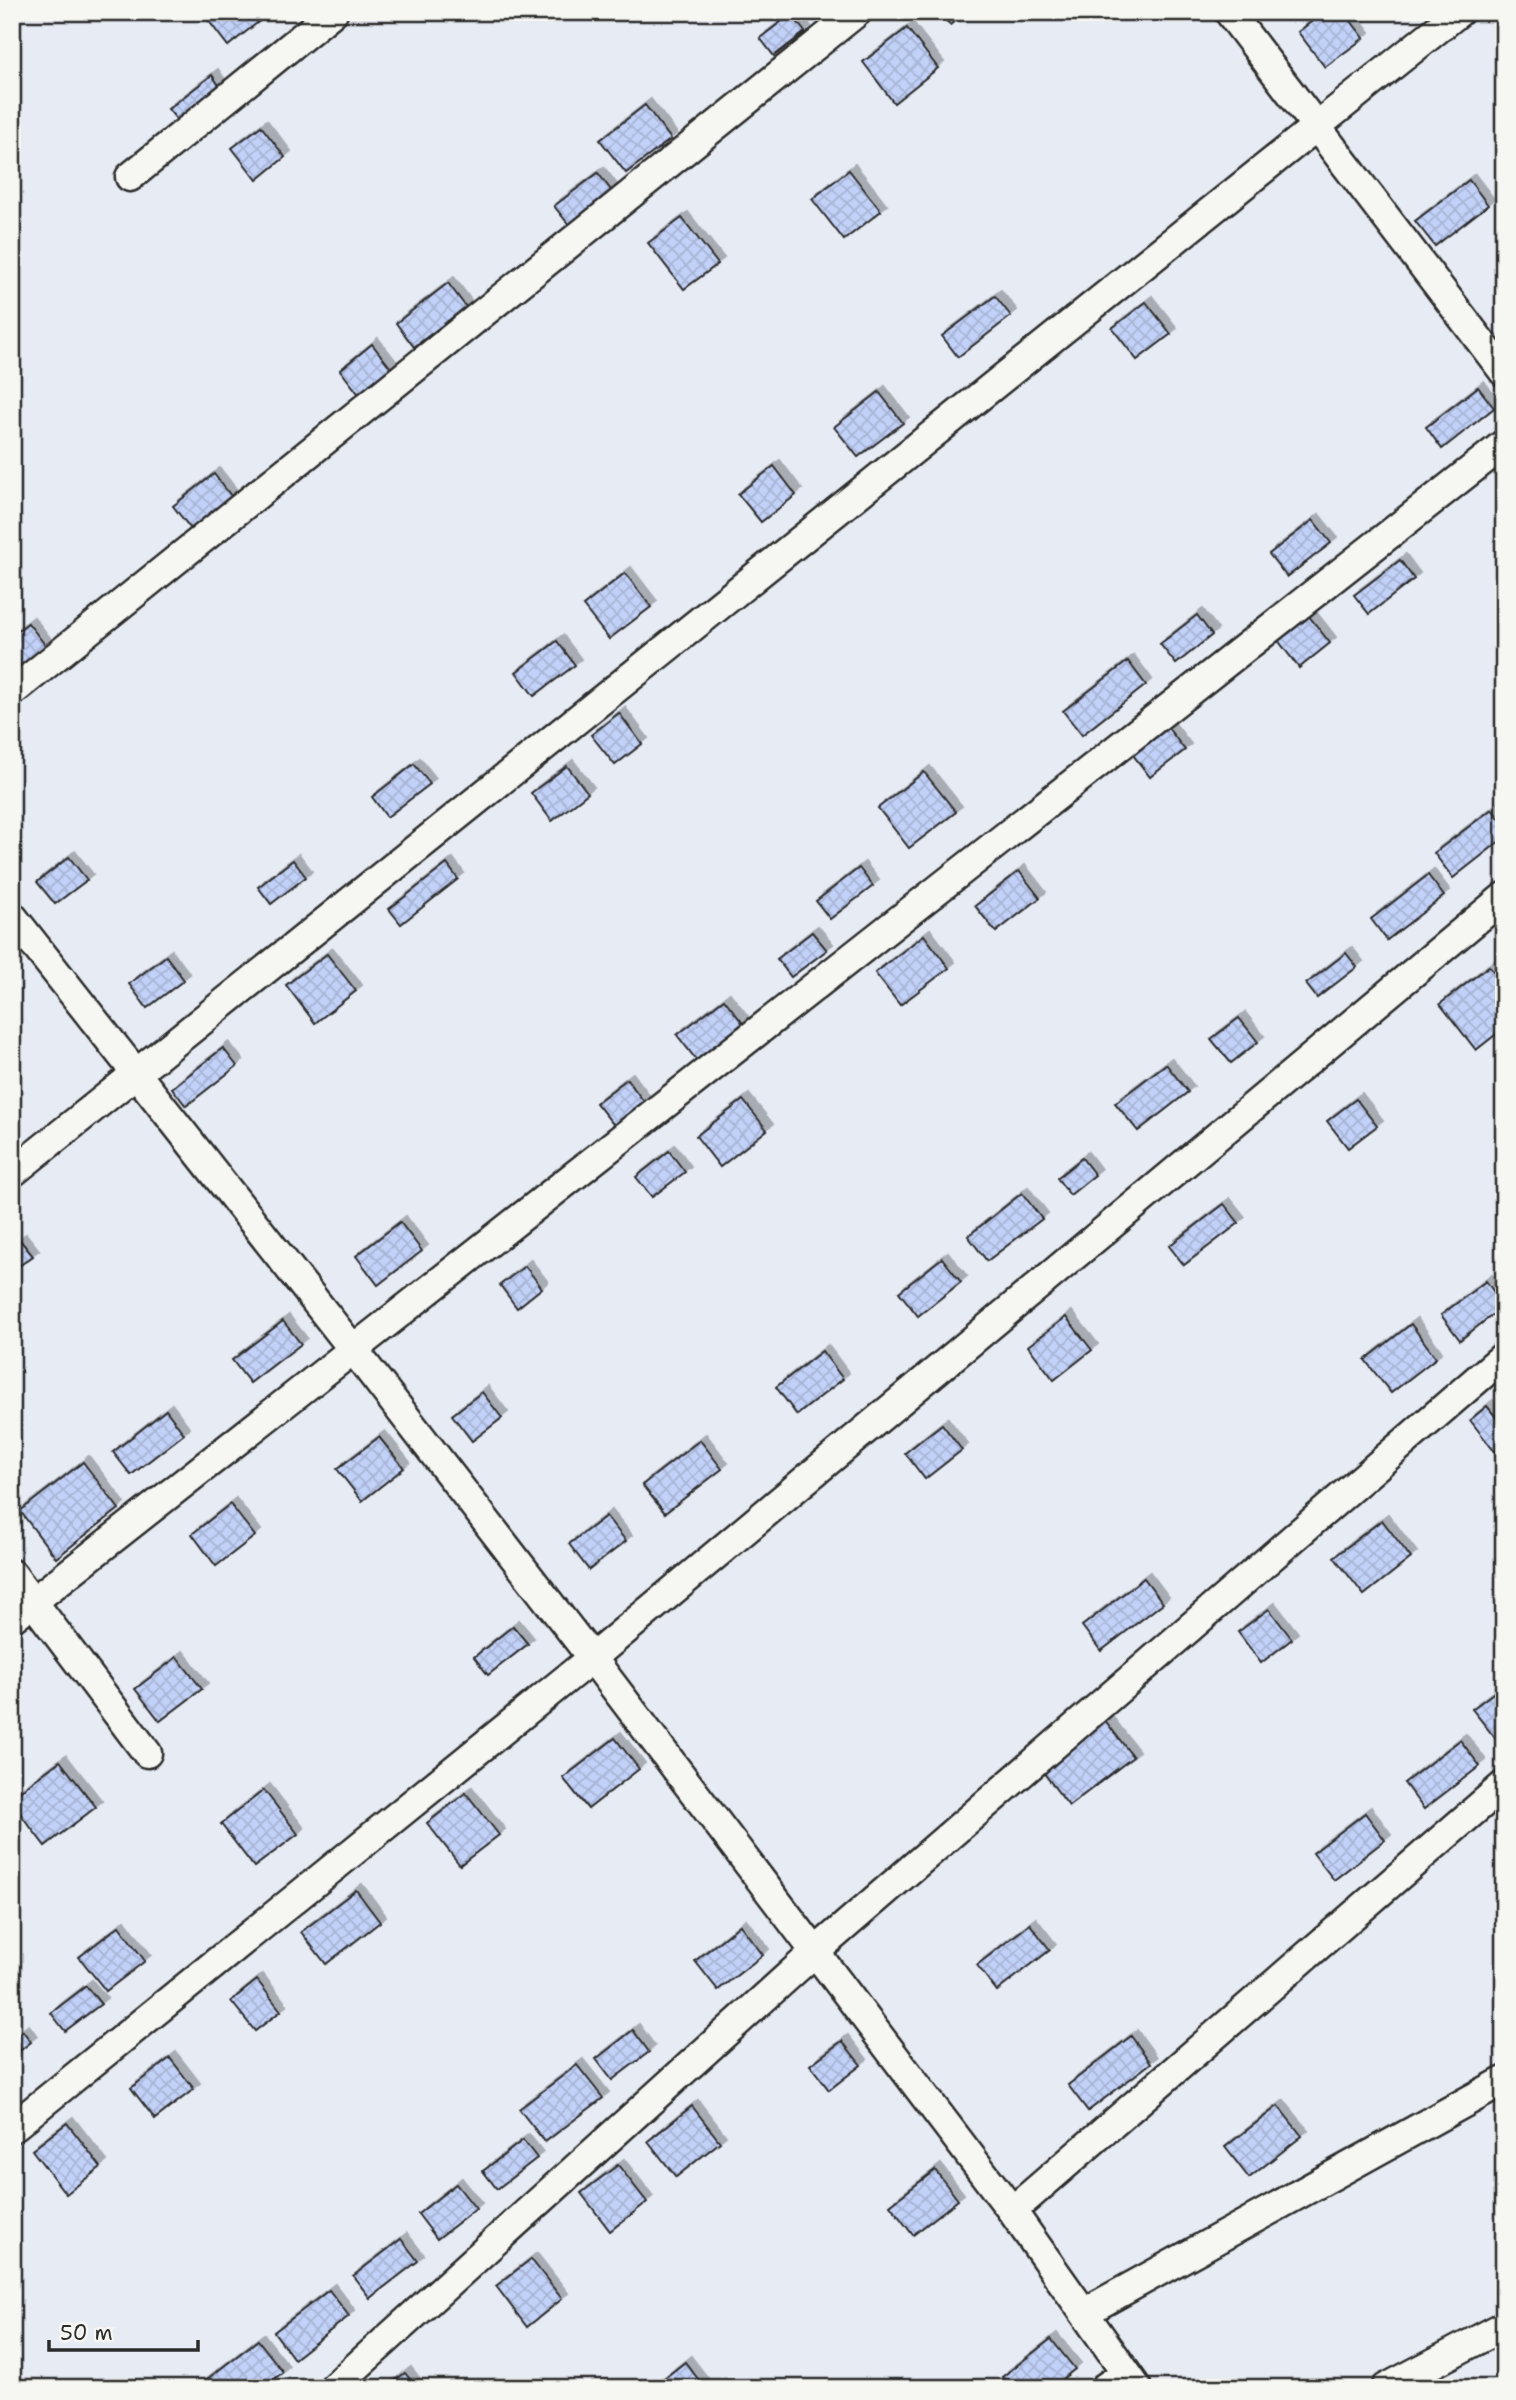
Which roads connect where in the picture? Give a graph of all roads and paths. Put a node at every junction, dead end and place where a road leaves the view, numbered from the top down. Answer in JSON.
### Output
{"nodes":[{"id":1,"x":16,"y":12,"type":"edge"},
{"id":2,"x":333,"y":12,"type":"edge"},
{"id":3,"x":857,"y":12,"type":"edge"},
{"id":4,"x":1230,"y":12,"type":"edge"},
{"id":5,"x":1459,"y":12,"type":"edge"},
{"id":6,"x":12,"y":28,"type":"edge"},
{"id":7,"x":1318,"y":125,"type":"junction"},
{"id":8,"x":130,"y":177,"type":"dead end"},
{"id":9,"x":1504,"y":372,"type":"edge"},
{"id":10,"x":1504,"y":444,"type":"edge"},
{"id":11,"x":12,"y":692,"type":"edge"},
{"id":12,"x":1504,"y":897,"type":"edge"},
{"id":13,"x":12,"y":916,"type":"edge"},
{"id":14,"x":137,"y":1074,"type":"junction"},
{"id":15,"x":12,"y":1173,"type":"edge"},
{"id":16,"x":353,"y":1349,"type":"junction"},
{"id":17,"x":1504,"y":1356,"type":"edge"},
{"id":18,"x":12,"y":1574,"type":"edge"},
{"id":19,"x":34,"y":1601,"type":"junction"},
{"id":20,"x":12,"y":1618,"type":"edge"},
{"id":21,"x":592,"y":1658,"type":"junction"},
{"id":22,"x":147,"y":1753,"type":"dead end"},
{"id":23,"x":1504,"y":1785,"type":"edge"},
{"id":24,"x":816,"y":1951,"type":"junction"},
{"id":25,"x":1504,"y":2081,"type":"edge"},
{"id":26,"x":12,"y":2128,"type":"edge"},
{"id":27,"x":1012,"y":2211,"type":"junction"},
{"id":28,"x":1085,"y":2312,"type":"junction"},
{"id":29,"x":1504,"y":2326,"type":"edge"},
{"id":30,"x":1122,"y":2383,"type":"edge"},
{"id":31,"x":333,"y":2388,"type":"edge"},
{"id":32,"x":1386,"y":2388,"type":"edge"}],
"edges":[{"from":1,"to":6,"type":"path"},
{"from":2,"to":8,"type":"street"},
{"from":3,"to":11,"type":"street"},
{"from":4,"to":7,"type":"street"},
{"from":5,"to":7,"type":"street"},
{"from":7,"to":9,"type":"street"},
{"from":7,"to":14,"type":"street"},
{"from":10,"to":16,"type":"street"},
{"from":12,"to":21,"type":"street"},
{"from":13,"to":14,"type":"street"},
{"from":14,"to":15,"type":"street"},
{"from":14,"to":16,"type":"street"},
{"from":16,"to":19,"type":"street"},
{"from":16,"to":21,"type":"street"},
{"from":17,"to":24,"type":"street"},
{"from":18,"to":19,"type":"street"},
{"from":19,"to":20,"type":"street"},
{"from":19,"to":22,"type":"street"},
{"from":21,"to":24,"type":"street"},
{"from":21,"to":26,"type":"street"},
{"from":23,"to":27,"type":"street"},
{"from":24,"to":27,"type":"street"},
{"from":24,"to":31,"type":"street"},
{"from":25,"to":28,"type":"street"},
{"from":27,"to":28,"type":"street"},
{"from":28,"to":30,"type":"street"},
{"from":29,"to":32,"type":"street"}]}
